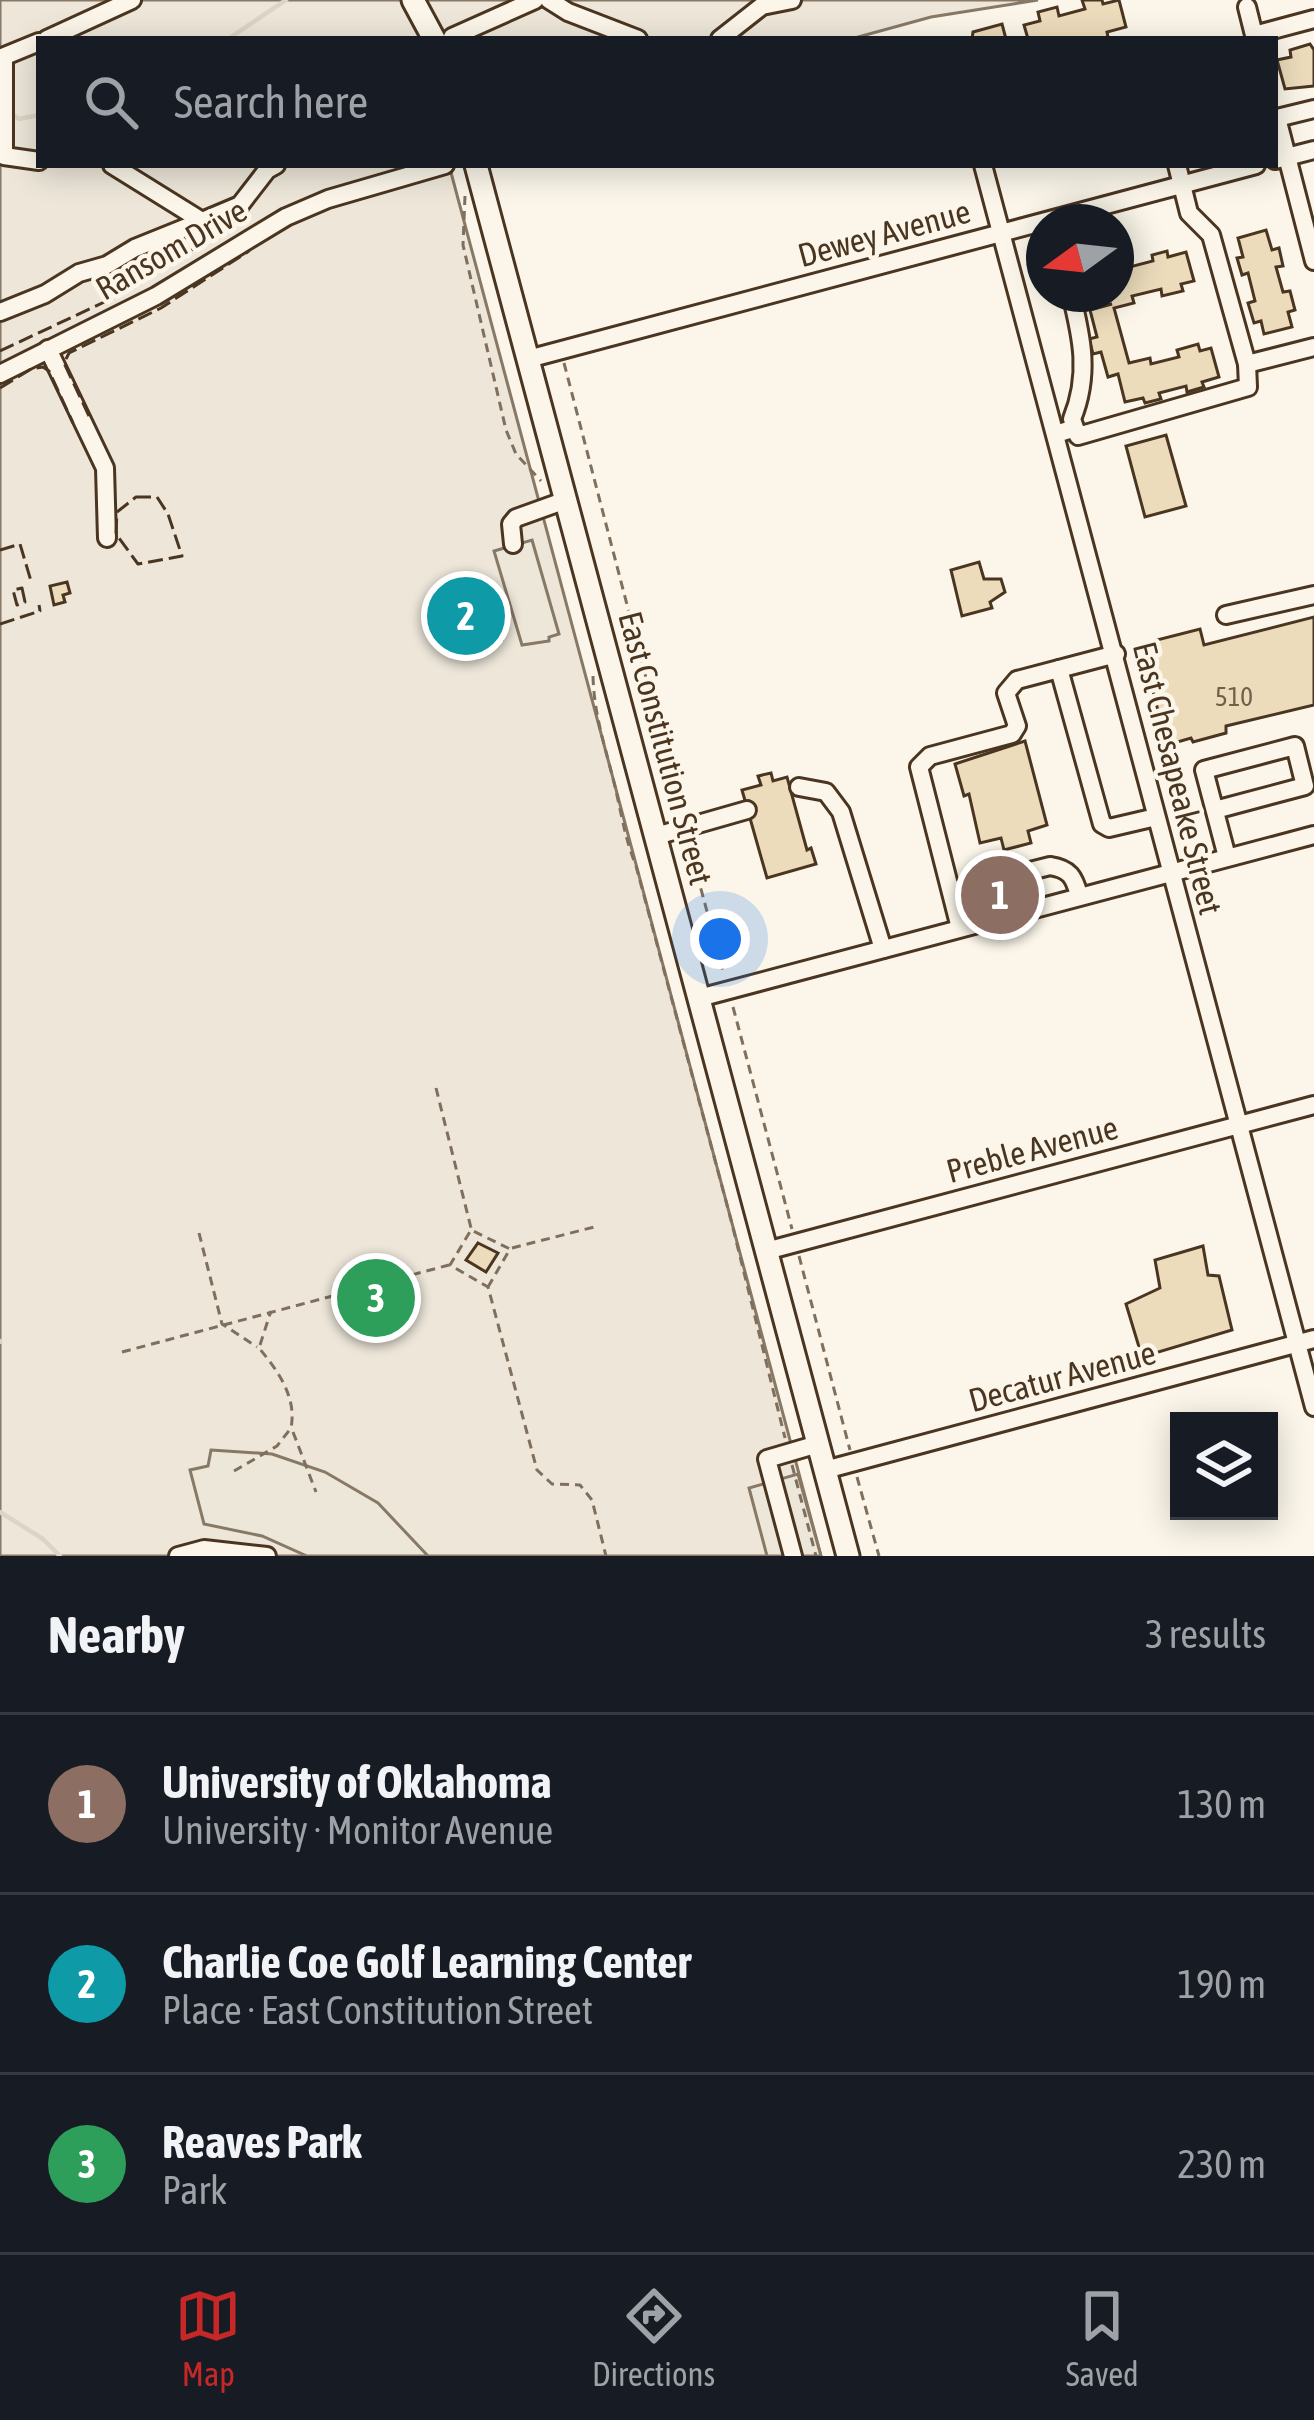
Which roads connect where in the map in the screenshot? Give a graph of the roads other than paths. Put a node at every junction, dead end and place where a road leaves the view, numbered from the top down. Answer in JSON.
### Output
{"nodes":[{"id":1,"x":132,"y":0,"type":"edge"},
{"id":2,"x":413,"y":0,"type":"edge"},
{"id":3,"x":535,"y":0,"type":"edge"},
{"id":4,"x":549,"y":0,"type":"edge"},
{"id":5,"x":793,"y":0,"type":"edge"},
{"id":6,"x":500,"y":8,"type":"edge"},
{"id":7,"x":1247,"y":8,"type":"dead end"},
{"id":8,"x":1314,"y":19,"type":"edge"},
{"id":9,"x":54,"y":36,"type":"edge"},
{"id":10,"x":441,"y":36,"type":"edge"},
{"id":11,"x":447,"y":36,"type":"edge"},
{"id":12,"x":630,"y":36,"type":"edge"},
{"id":13,"x":724,"y":36,"type":"edge"},
{"id":14,"x":1255,"y":36,"type":"edge"},
{"id":15,"x":1258,"y":36,"type":"edge"},
{"id":16,"x":36,"y":44,"type":"edge"},
{"id":17,"x":2,"y":57,"type":"edge"},
{"id":18,"x":1314,"y":109,"type":"edge"},
{"id":19,"x":1278,"y":115,"type":"edge"},
{"id":20,"x":2,"y":147,"type":"edge"},
{"id":21,"x":1314,"y":150,"type":"edge"},
{"id":22,"x":1282,"y":158,"type":"edge"},
{"id":23,"x":36,"y":161,"type":"edge"},
{"id":24,"x":117,"y":168,"type":"edge"},
{"id":25,"x":271,"y":168,"type":"edge"},
{"id":26,"x":435,"y":168,"type":"edge"},
{"id":27,"x":477,"y":168,"type":"edge"},
{"id":28,"x":984,"y":168,"type":"edge"},
{"id":29,"x":1178,"y":168,"type":"edge"},
{"id":30,"x":1245,"y":168,"type":"edge"},
{"id":31,"x":1181,"y":185,"type":"junction"},
{"id":32,"x":1111,"y":204,"type":"edge"},
{"id":33,"x":202,"y":221,"type":"junction"},
{"id":34,"x":1026,"y":226,"type":"edge"},
{"id":35,"x":1001,"y":232,"type":"junction"},
{"id":36,"x":1314,"y":261,"type":"edge"},
{"id":37,"x":0,"y":312,"type":"edge"},
{"id":38,"x":1075,"y":312,"type":"edge"},
{"id":39,"x":1314,"y":346,"type":"edge"},
{"id":40,"x":48,"y":349,"type":"junction"},
{"id":41,"x":528,"y":359,"type":"junction"},
{"id":42,"x":1247,"y":364,"type":"junction"},
{"id":43,"x":0,"y":374,"type":"edge"},
{"id":44,"x":1075,"y":428,"type":"junction"},
{"id":45,"x":1056,"y":434,"type":"junction"},
{"id":46,"x":558,"y":503,"type":"junction"},
{"id":47,"x":107,"y":538,"type":"dead end"},
{"id":48,"x":513,"y":544,"type":"dead end"},
{"id":49,"x":1314,"y":595,"type":"edge"},
{"id":50,"x":1226,"y":615,"type":"dead end"},
{"id":51,"x":1116,"y":654,"type":"junction"},
{"id":52,"x":1059,"y":669,"type":"junction"},
{"id":53,"x":799,"y":787,"type":"dead end"},
{"id":54,"x":747,"y":810,"type":"dead end"},
{"id":55,"x":1215,"y":810,"type":"junction"},
{"id":56,"x":1156,"y":817,"type":"junction"},
{"id":57,"x":1314,"y":835,"type":"edge"},
{"id":58,"x":656,"y":836,"type":"junction"},
{"id":59,"x":1227,"y":857,"type":"junction"},
{"id":60,"x":1171,"y":873,"type":"junction"},
{"id":61,"x":951,"y":891,"type":"junction"},
{"id":62,"x":1079,"y":896,"type":"junction"},
{"id":63,"x":960,"y":928,"type":"junction"},
{"id":64,"x":883,"y":949,"type":"junction"},
{"id":65,"x":699,"y":998,"type":"junction"},
{"id":66,"x":1314,"y":1105,"type":"edge"},
{"id":67,"x":1238,"y":1125,"type":"junction"},
{"id":68,"x":766,"y":1251,"type":"junction"},
{"id":69,"x":1305,"y":1342,"type":"edge"},
{"id":70,"x":1314,"y":1407,"type":"edge"},
{"id":71,"x":818,"y":1444,"type":"junction"},
{"id":72,"x":825,"y":1470,"type":"junction"},
{"id":73,"x":178,"y":1556,"type":"edge"},
{"id":74,"x":267,"y":1556,"type":"edge"},
{"id":75,"x":793,"y":1556,"type":"edge"},
{"id":76,"x":848,"y":1556,"type":"edge"}],
"edges":[{"from":1,"to":9,"type":"street"},
{"from":2,"to":10,"type":"main road"},
{"from":3,"to":6,"type":"street"},
{"from":4,"to":12,"type":"street"},
{"from":5,"to":13,"type":"street"},
{"from":6,"to":11,"type":"street"},
{"from":7,"to":14,"type":"street"},
{"from":8,"to":15,"type":"street"},
{"from":16,"to":17,"type":"street"},
{"from":17,"to":20,"type":"street"},
{"from":18,"to":19,"type":"street"},
{"from":20,"to":23,"type":"street"},
{"from":21,"to":22,"type":"street"},
{"from":22,"to":36,"type":"street"},
{"from":24,"to":33,"type":"street"},
{"from":25,"to":33,"type":"street"},
{"from":26,"to":40,"type":"street","name":"Ransom Drive"},
{"from":27,"to":41,"type":"main road","name":"East Constitution Street"},
{"from":28,"to":35,"type":"street","name":"East Chesapeake Street"},
{"from":29,"to":31,"type":"street"},
{"from":30,"to":31,"type":"street","name":"Dewey Avenue"},
{"from":31,"to":32,"type":"street","name":"Dewey Avenue"},
{"from":31,"to":42,"type":"street"},
{"from":33,"to":37,"type":"street"},
{"from":34,"to":35,"type":"street","name":"Dewey Avenue"},
{"from":35,"to":41,"type":"street","name":"Dewey Avenue"},
{"from":35,"to":45,"type":"street","name":"East Chesapeake Street"},
{"from":38,"to":44,"type":"street"},
{"from":39,"to":42,"type":"street"},
{"from":40,"to":43,"type":"street","name":"Ransom Drive"},
{"from":40,"to":47,"type":"street"},
{"from":41,"to":46,"type":"main road","name":"East Constitution Street"},
{"from":42,"to":44,"type":"street"},
{"from":44,"to":45,"type":"street"},
{"from":45,"to":51,"type":"street","name":"East Chesapeake Street"},
{"from":46,"to":48,"type":"street"},
{"from":46,"to":58,"type":"main road","name":"East Constitution Street"},
{"from":49,"to":50,"type":"street"},
{"from":51,"to":52,"type":"street"},
{"from":51,"to":56,"type":"street","name":"East Chesapeake Street"},
{"from":52,"to":56,"type":"street"},
{"from":52,"to":61,"type":"street"},
{"from":53,"to":64,"type":"street"},
{"from":54,"to":58,"type":"street"},
{"from":55,"to":55,"type":"street"},
{"from":55,"to":59,"type":"street"},
{"from":56,"to":60,"type":"street","name":"East Chesapeake Street"},
{"from":57,"to":59,"type":"street"},
{"from":58,"to":65,"type":"main road","name":"East Constitution Street"},
{"from":59,"to":60,"type":"street"},
{"from":60,"to":62,"type":"street"},
{"from":60,"to":67,"type":"street","name":"East Chesapeake Street"},
{"from":61,"to":62,"type":"street"},
{"from":61,"to":63,"type":"street"},
{"from":62,"to":63,"type":"street"},
{"from":63,"to":64,"type":"street"},
{"from":64,"to":65,"type":"street"},
{"from":65,"to":68,"type":"main road","name":"East Constitution Street"},
{"from":66,"to":67,"type":"street","name":"Preble Avenue"},
{"from":67,"to":68,"type":"street","name":"Preble Avenue"},
{"from":67,"to":69,"type":"street","name":"East Chesapeake Street"},
{"from":68,"to":71,"type":"main road","name":"East Constitution Street"},
{"from":69,"to":70,"type":"street","name":"East Chesapeake Street"},
{"from":69,"to":72,"type":"street","name":"Decatur Avenue"},
{"from":71,"to":72,"type":"main road","name":"East Constitution Street"},
{"from":71,"to":75,"type":"street"},
{"from":72,"to":76,"type":"main road","name":"East Constitution Street"},
{"from":73,"to":74,"type":"street"}]}
